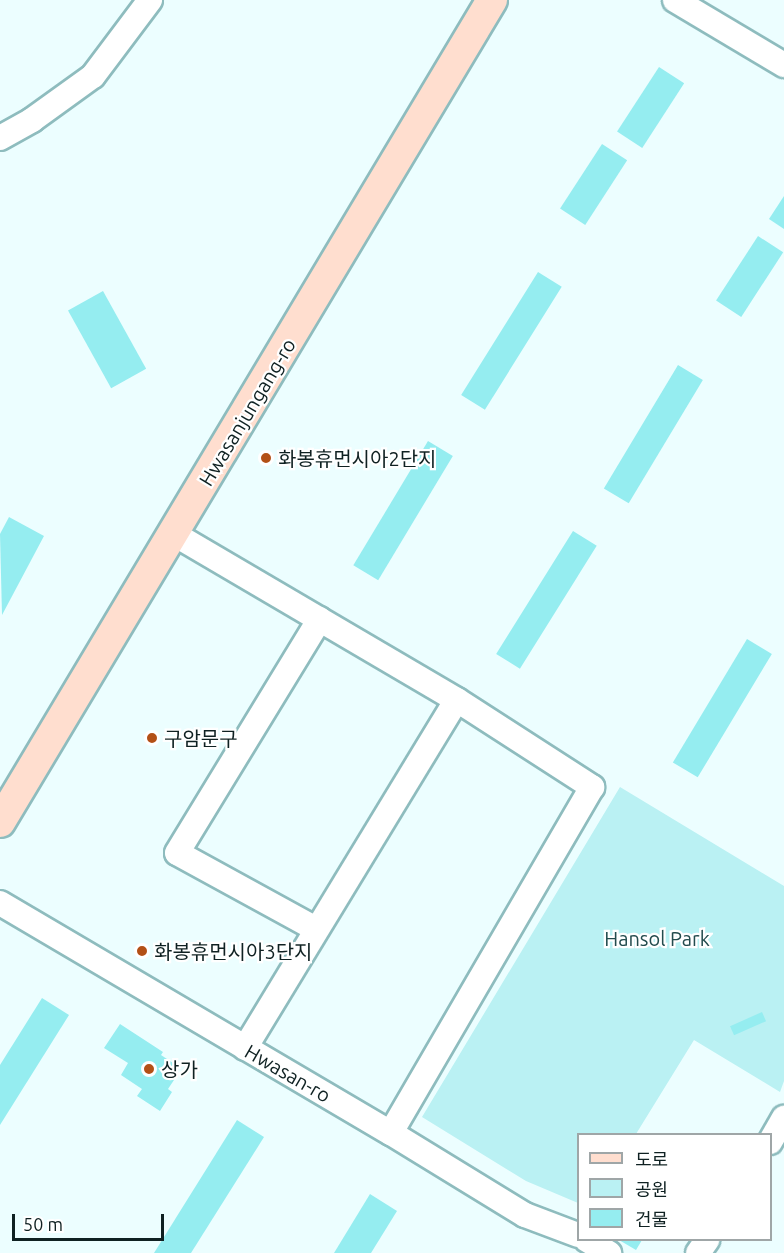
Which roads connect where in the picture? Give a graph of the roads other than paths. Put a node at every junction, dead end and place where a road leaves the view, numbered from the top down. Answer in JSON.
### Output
{"nodes":[{"id":1,"x":150,"y":0,"type":"edge"},
{"id":2,"x":492,"y":0,"type":"edge"},
{"id":3,"x":675,"y":0,"type":"edge"},
{"id":4,"x":784,"y":65,"type":"edge"},
{"id":5,"x":0,"y":138,"type":"edge"},
{"id":6,"x":174,"y":534,"type":"junction"},
{"id":7,"x":320,"y":619,"type":"junction"},
{"id":8,"x":456,"y":700,"type":"junction"},
{"id":9,"x":0,"y":822,"type":"edge"},
{"id":10,"x":0,"y":903,"type":"edge"},
{"id":11,"x":316,"y":929,"type":"junction"},
{"id":12,"x":245,"y":1048,"type":"junction"},
{"id":13,"x":784,"y":1119,"type":"edge"},
{"id":14,"x":391,"y":1133,"type":"junction"},
{"id":15,"x":772,"y":1140,"type":"edge"},
{"id":16,"x":577,"y":1234,"type":"edge"},
{"id":17,"x":590,"y":1241,"type":"edge"},
{"id":18,"x":609,"y":1253,"type":"edge"}],
"edges":[{"from":1,"to":5,"type":"street"},
{"from":2,"to":6,"type":"main road","name":"Hwasanjungang-ro"},
{"from":3,"to":4,"type":"street"},
{"from":6,"to":7,"type":"street"},
{"from":6,"to":9,"type":"main road","name":"Hwasanjungang-ro"},
{"from":7,"to":8,"type":"street"},
{"from":7,"to":11,"type":"street"},
{"from":8,"to":11,"type":"street"},
{"from":8,"to":14,"type":"street"},
{"from":10,"to":12,"type":"street","name":"Hwasan-ro"},
{"from":11,"to":12,"type":"street"},
{"from":12,"to":14,"type":"street","name":"Hwasan-ro"},
{"from":13,"to":15,"type":"street"},
{"from":14,"to":16,"type":"street","name":"Hwasan-ro"},
{"from":17,"to":18,"type":"street"}]}
